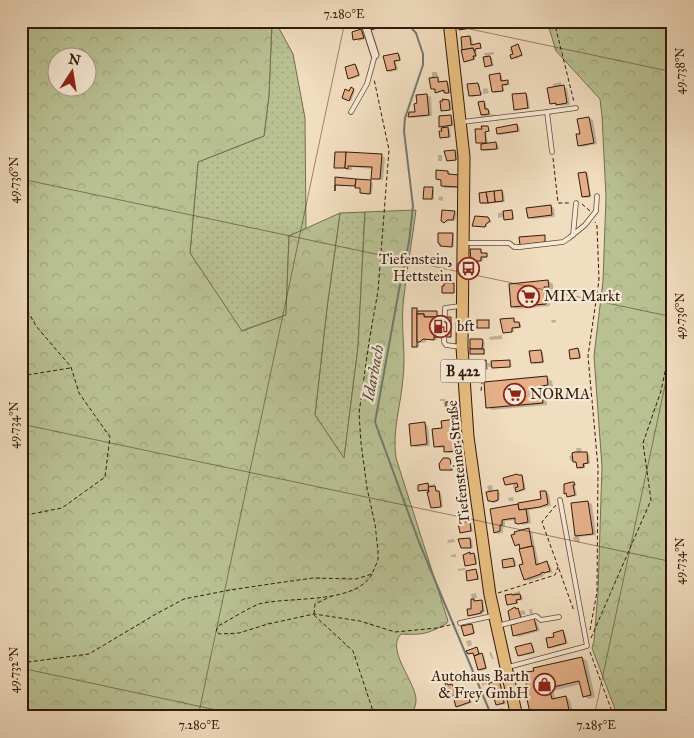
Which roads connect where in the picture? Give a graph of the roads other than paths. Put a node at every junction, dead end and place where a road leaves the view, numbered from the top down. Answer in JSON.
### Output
{"nodes":[{"id":1,"x":364,"y":21,"type":"edge"},
{"id":2,"x":449,"y":21,"type":"edge"},
{"id":3,"x":375,"y":55,"type":"joint"},
{"id":4,"x":576,"y":108,"type":"road end"},
{"id":5,"x":351,"y":112,"type":"dead end"},
{"id":6,"x":547,"y":112,"type":"junction"},
{"id":7,"x":461,"y":123,"type":"junction"},
{"id":8,"x":552,"y":152,"type":"road end"},
{"id":9,"x":597,"y":196,"type":"dead end"},
{"id":10,"x":576,"y":203,"type":"road end"},
{"id":11,"x":573,"y":235,"type":"junction"},
{"id":12,"x":463,"y":243,"type":"junction"},
{"id":13,"x":462,"y":306,"type":"junction"},
{"id":14,"x":462,"y":347,"type":"junction"},
{"id":15,"x":560,"y":500,"type":"road end"},
{"id":16,"x":560,"y":617,"type":"dead end"},
{"id":17,"x":495,"y":621,"type":"junction"},
{"id":18,"x":460,"y":623,"type":"road end"},
{"id":19,"x":506,"y":668,"type":"junction"},
{"id":20,"x":517,"y":717,"type":"edge"}],
"edges":[{"from":1,"to":3,"type":"street"},
{"from":2,"to":7,"type":"main road","name":"Tiefensteiner Straße","number":"B 422"},
{"from":3,"to":5,"type":"lane"},
{"from":4,"to":6,"type":"lane"},
{"from":6,"to":7,"type":"lane"},
{"from":6,"to":8,"type":"lane"},
{"from":7,"to":12,"type":"main road","name":"Tiefensteiner Straße","number":"B 422"},
{"from":9,"to":11,"type":"lane"},
{"from":10,"to":11,"type":"lane"},
{"from":11,"to":12,"type":"lane"},
{"from":12,"to":13,"type":"main road","name":"Tiefensteiner Straße","number":"B 422"},
{"from":13,"to":14,"type":"main road","name":"Tiefensteiner Straße","number":"B 422"},
{"from":13,"to":14,"type":"lane"},
{"from":14,"to":17,"type":"main road","name":"Tiefensteiner Straße","number":"B 422"},
{"from":15,"to":19,"type":"lane"},
{"from":16,"to":17,"type":"lane"},
{"from":17,"to":18,"type":"lane"},
{"from":17,"to":19,"type":"main road","name":"Tiefensteiner Straße","number":"B 422"},
{"from":19,"to":20,"type":"main road","name":"Tiefensteiner Straße","number":"B 422"}]}
